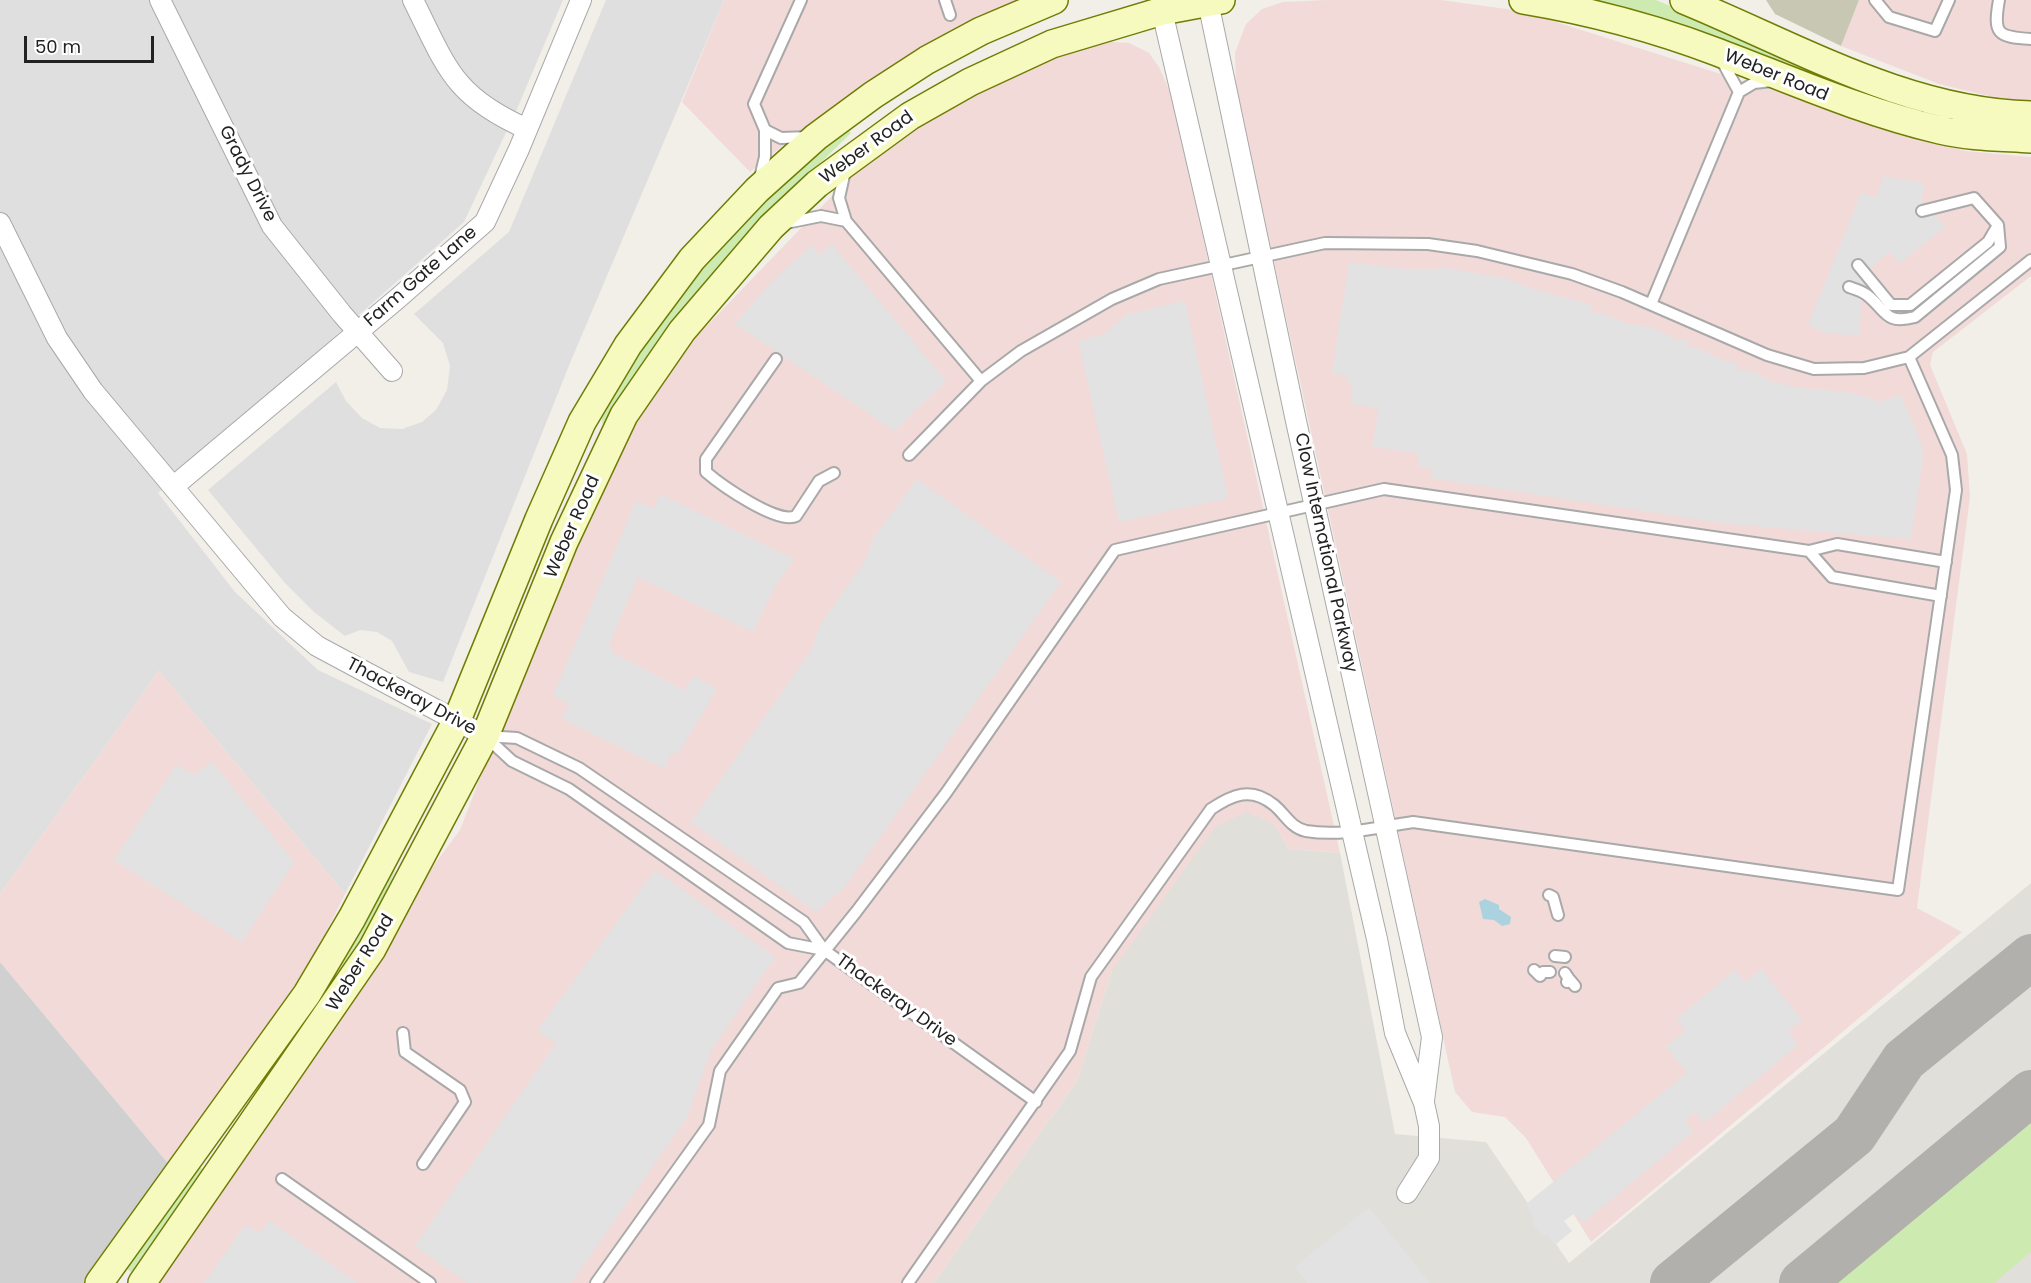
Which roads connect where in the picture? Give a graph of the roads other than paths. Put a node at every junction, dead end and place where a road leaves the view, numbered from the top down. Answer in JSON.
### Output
{"nodes":[{"id":1,"x":160,"y":0,"type":"edge"},
{"id":2,"x":413,"y":0,"type":"edge"},
{"id":3,"x":581,"y":0,"type":"edge"},
{"id":4,"x":801,"y":0,"type":"edge"},
{"id":5,"x":945,"y":0,"type":"edge"},
{"id":6,"x":1054,"y":0,"type":"edge"},
{"id":7,"x":1523,"y":0,"type":"edge"},
{"id":8,"x":1684,"y":0,"type":"edge"},
{"id":9,"x":1875,"y":0,"type":"edge"},
{"id":10,"x":1949,"y":0,"type":"edge"},
{"id":11,"x":1999,"y":0,"type":"edge"},
{"id":12,"x":1212,"y":1,"type":"edge"},
{"id":13,"x":1161,"y":6,"type":"edge"},
{"id":14,"x":950,"y":15,"type":"dead end"},
{"id":15,"x":2031,"y":39,"type":"edge"},
{"id":16,"x":1715,"y":51,"type":"junction"},
{"id":17,"x":1788,"y":80,"type":"junction"},
{"id":18,"x":1739,"y":92,"type":"junction"},
{"id":19,"x":2031,"y":115,"type":"edge"},
{"id":20,"x":527,"y":129,"type":"junction"},
{"id":21,"x":765,"y":130,"type":"junction"},
{"id":22,"x":816,"y":137,"type":"junction"},
{"id":23,"x":2031,"y":139,"type":"edge"},
{"id":24,"x":861,"y":149,"type":"junction"},
{"id":25,"x":757,"y":190,"type":"junction"},
{"id":26,"x":1922,"y":211,"type":"dead end"},
{"id":27,"x":846,"y":221,"type":"junction"},
{"id":28,"x":0,"y":223,"type":"edge"},
{"id":29,"x":1998,"y":225,"type":"junction"},
{"id":30,"x":771,"y":227,"type":"junction"},
{"id":31,"x":1261,"y":255,"type":"junction"},
{"id":32,"x":2031,"y":260,"type":"edge"},
{"id":33,"x":1220,"y":264,"type":"junction"},
{"id":34,"x":1858,"y":265,"type":"dead end"},
{"id":35,"x":1849,"y":287,"type":"dead end"},
{"id":36,"x":1651,"y":304,"type":"junction"},
{"id":37,"x":357,"y":332,"type":"junction"},
{"id":38,"x":1909,"y":357,"type":"junction"},
{"id":39,"x":776,"y":359,"type":"dead end"},
{"id":40,"x":392,"y":371,"type":"dead end"},
{"id":41,"x":981,"y":381,"type":"junction"},
{"id":42,"x":909,"y":455,"type":"dead end"},
{"id":43,"x":834,"y":472,"type":"dead end"},
{"id":44,"x":173,"y":487,"type":"junction"},
{"id":45,"x":1314,"y":505,"type":"junction"},
{"id":46,"x":1279,"y":514,"type":"junction"},
{"id":47,"x":1809,"y":551,"type":"junction"},
{"id":48,"x":1946,"y":562,"type":"junction"},
{"id":49,"x":1941,"y":596,"type":"junction"},
{"id":50,"x":457,"y":720,"type":"junction"},
{"id":51,"x":485,"y":736,"type":"junction"},
{"id":52,"x":1385,"y":826,"type":"junction"},
{"id":53,"x":1352,"y":831,"type":"junction"},
{"id":54,"x":1549,"y":895,"type":"dead end"},
{"id":55,"x":1558,"y":915,"type":"dead end"},
{"id":56,"x":824,"y":950,"type":"junction"},
{"id":57,"x":1534,"y":970,"type":"dead end"},
{"id":58,"x":1550,"y":972,"type":"dead end"},
{"id":59,"x":1565,"y":973,"type":"dead end"},
{"id":60,"x":1575,"y":986,"type":"dead end"},
{"id":61,"x":403,"y":1033,"type":"dead end"},
{"id":62,"x":1035,"y":1102,"type":"junction"},
{"id":63,"x":1424,"y":1103,"type":"junction"},
{"id":64,"x":423,"y":1164,"type":"dead end"},
{"id":65,"x":282,"y":1179,"type":"dead end"},
{"id":66,"x":1407,"y":1193,"type":"dead end"},
{"id":67,"x":99,"y":1283,"type":"edge"},
{"id":68,"x":142,"y":1283,"type":"edge"},
{"id":69,"x":430,"y":1283,"type":"edge"},
{"id":70,"x":597,"y":1283,"type":"edge"},
{"id":71,"x":908,"y":1283,"type":"edge"}],
"edges":[{"from":1,"to":37,"type":"street","name":"Grady Drive"},
{"from":2,"to":20,"type":"street"},
{"from":3,"to":20,"type":"street","name":"Farm Gate Lane"},
{"from":4,"to":21,"type":"lane"},
{"from":5,"to":14,"type":"lane"},
{"from":6,"to":22,"type":"main road","name":"Weber Road"},
{"from":7,"to":16,"type":"main road","name":"Weber Road"},
{"from":8,"to":19,"type":"main road","name":"Weber Road"},
{"from":9,"to":10,"type":"lane"},
{"from":11,"to":15,"type":"lane"},
{"from":12,"to":13,"type":"main road","name":"Weber Road"},
{"from":12,"to":31,"type":"street","name":"Clow International Parkway"},
{"from":13,"to":24,"type":"main road","name":"Weber Road"},
{"from":13,"to":33,"type":"street","name":"Clow International Parkway"},
{"from":16,"to":17,"type":"main road","name":"Weber Road"},
{"from":16,"to":18,"type":"lane"},
{"from":17,"to":18,"type":"lane"},
{"from":17,"to":23,"type":"main road","name":"Weber Road"},
{"from":18,"to":36,"type":"lane"},
{"from":20,"to":37,"type":"street","name":"Farm Gate Lane"},
{"from":21,"to":22,"type":"lane"},
{"from":21,"to":25,"type":"lane"},
{"from":22,"to":25,"type":"main road","name":"Weber Road"},
{"from":24,"to":27,"type":"lane"},
{"from":24,"to":30,"type":"main road","name":"Weber Road"},
{"from":25,"to":50,"type":"main road","name":"Weber Road"},
{"from":26,"to":29,"type":"lane"},
{"from":27,"to":30,"type":"lane"},
{"from":27,"to":41,"type":"lane"},
{"from":28,"to":44,"type":"street","name":"Thackeray Drive"},
{"from":29,"to":34,"type":"lane"},
{"from":29,"to":35,"type":"lane"},
{"from":30,"to":51,"type":"main road","name":"Weber Road"},
{"from":31,"to":33,"type":"lane"},
{"from":31,"to":36,"type":"lane"},
{"from":31,"to":45,"type":"street","name":"Clow International Parkway"},
{"from":32,"to":38,"type":"lane"},
{"from":33,"to":41,"type":"lane"},
{"from":33,"to":46,"type":"street","name":"Clow International Parkway"},
{"from":36,"to":38,"type":"lane"},
{"from":37,"to":40,"type":"street","name":"Grady Drive"},
{"from":37,"to":44,"type":"street","name":"Farm Gate Lane"},
{"from":38,"to":48,"type":"lane"},
{"from":39,"to":43,"type":"lane"},
{"from":41,"to":42,"type":"lane"},
{"from":44,"to":50,"type":"street","name":"Thackeray Drive"},
{"from":45,"to":46,"type":"lane"},
{"from":45,"to":47,"type":"lane"},
{"from":45,"to":52,"type":"street","name":"Clow International Parkway"},
{"from":46,"to":53,"type":"street","name":"Clow International Parkway"},
{"from":46,"to":56,"type":"lane"},
{"from":47,"to":48,"type":"lane"},
{"from":47,"to":49,"type":"lane"},
{"from":48,"to":49,"type":"lane"},
{"from":49,"to":52,"type":"lane"},
{"from":50,"to":51,"type":"street","name":"Thackeray Drive"},
{"from":50,"to":67,"type":"main road","name":"Weber Road"},
{"from":51,"to":56,"type":"lane","name":"Thackeray Drive"},
{"from":51,"to":56,"type":"lane"},
{"from":51,"to":68,"type":"main road","name":"Weber Road"},
{"from":52,"to":53,"type":"lane"},
{"from":52,"to":63,"type":"street","name":"Clow International Parkway"},
{"from":53,"to":62,"type":"lane"},
{"from":53,"to":63,"type":"street","name":"Clow International Parkway"},
{"from":54,"to":55,"type":"lane"},
{"from":56,"to":62,"type":"lane","name":"Thackeray Drive"},
{"from":56,"to":70,"type":"lane"},
{"from":57,"to":58,"type":"lane"},
{"from":59,"to":60,"type":"lane"},
{"from":61,"to":64,"type":"lane"},
{"from":62,"to":71,"type":"lane"},
{"from":63,"to":66,"type":"street","name":"Clow International Parkway"},
{"from":65,"to":69,"type":"lane"}]}
